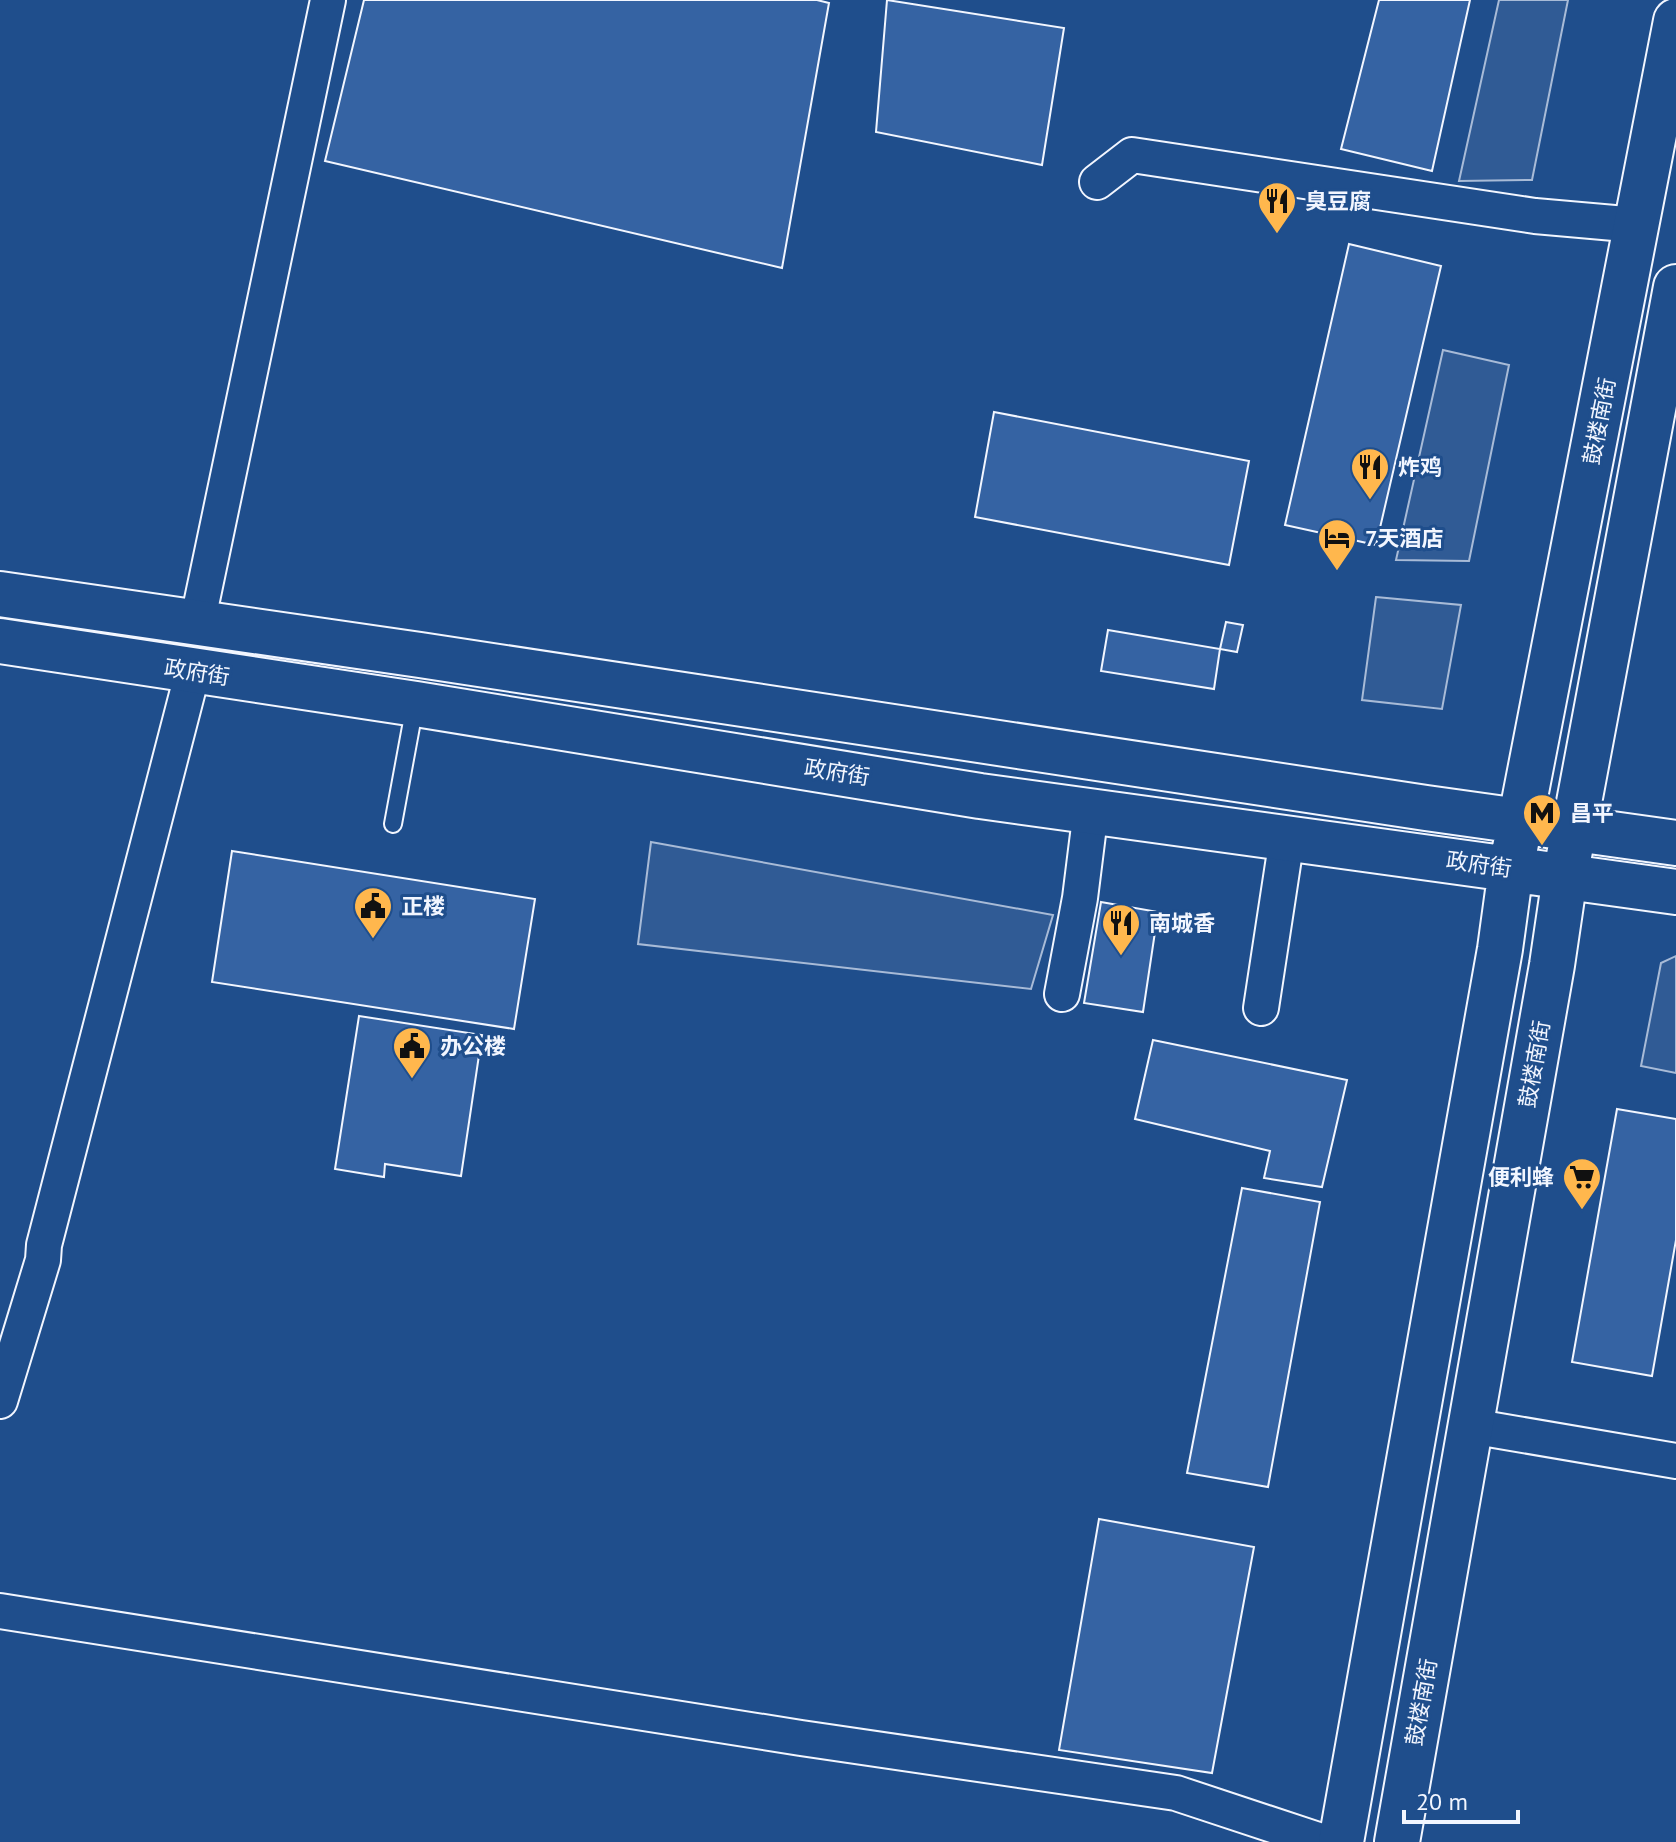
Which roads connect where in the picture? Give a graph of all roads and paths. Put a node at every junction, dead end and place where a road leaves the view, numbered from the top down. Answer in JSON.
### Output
{"nodes":[{"id":1,"x":328,"y":0,"type":"edge"},
{"id":2,"x":1676,"y":21,"type":"edge"},
{"id":3,"x":1097,"y":182,"type":"dead end"},
{"id":4,"x":1637,"y":225,"type":"junction"},
{"id":5,"x":1676,"y":287,"type":"edge"},
{"id":6,"x":0,"y":594,"type":"edge"},
{"id":7,"x":197,"y":624,"type":"junction"},
{"id":8,"x":0,"y":641,"type":"edge"},
{"id":9,"x":193,"y":671,"type":"junction"},
{"id":10,"x":416,"y":704,"type":"junction"},
{"id":11,"x":1091,"y":810,"type":"junction"},
{"id":12,"x":1521,"y":822,"type":"junction"},
{"id":13,"x":393,"y":824,"type":"dead end"},
{"id":14,"x":1573,"y":829,"type":"junction"},
{"id":15,"x":1287,"y":838,"type":"junction"},
{"id":16,"x":1676,"y":843,"type":"edge"},
{"id":17,"x":1511,"y":869,"type":"junction"},
{"id":18,"x":1565,"y":877,"type":"junction"},
{"id":19,"x":1676,"y":892,"type":"edge"},
{"id":20,"x":1062,"y":994,"type":"dead end"},
{"id":21,"x":1261,"y":1008,"type":"dead end"},
{"id":22,"x":0,"y":1401,"type":"edge"},
{"id":23,"x":1471,"y":1423,"type":"junction"},
{"id":24,"x":1676,"y":1461,"type":"edge"},
{"id":25,"x":0,"y":1611,"type":"edge"},
{"id":26,"x":1324,"y":1842,"type":"edge"},
{"id":27,"x":1341,"y":1842,"type":"edge"},
{"id":28,"x":1397,"y":1842,"type":"edge"}],
"edges":[{"from":1,"to":7,"type":"street"},
{"from":2,"to":4,"type":"main road","name":"鼓楼南街"},
{"from":3,"to":4,"type":"street"},
{"from":4,"to":12,"type":"main road","name":"鼓楼南街"},
{"from":5,"to":14,"type":"main road","name":"鼓楼南街"},
{"from":6,"to":7,"type":"main road"},
{"from":7,"to":12,"type":"main road"},
{"from":8,"to":9,"type":"main road","name":"政府街"},
{"from":9,"to":10,"type":"main road","name":"政府街"},
{"from":9,"to":22,"type":"street"},
{"from":10,"to":11,"type":"main road","name":"政府街"},
{"from":10,"to":13,"type":"lane"},
{"from":11,"to":15,"type":"main road","name":"政府街"},
{"from":11,"to":20,"type":"street"},
{"from":12,"to":14,"type":"main road"},
{"from":12,"to":17,"type":"main road","name":"鼓楼南街"},
{"from":14,"to":16,"type":"main road"},
{"from":14,"to":18,"type":"main road","name":"鼓楼南街"},
{"from":15,"to":17,"type":"main road","name":"政府街"},
{"from":15,"to":21,"type":"street"},
{"from":17,"to":18,"type":"main road","name":"政府街"},
{"from":17,"to":27,"type":"main road"},
{"from":18,"to":19,"type":"main road","name":"政府街"},
{"from":18,"to":23,"type":"main road","name":"鼓楼南街"},
{"from":23,"to":24,"type":"street"},
{"from":23,"to":28,"type":"main road","name":"鼓楼南街"},
{"from":25,"to":26,"type":"street"}]}
